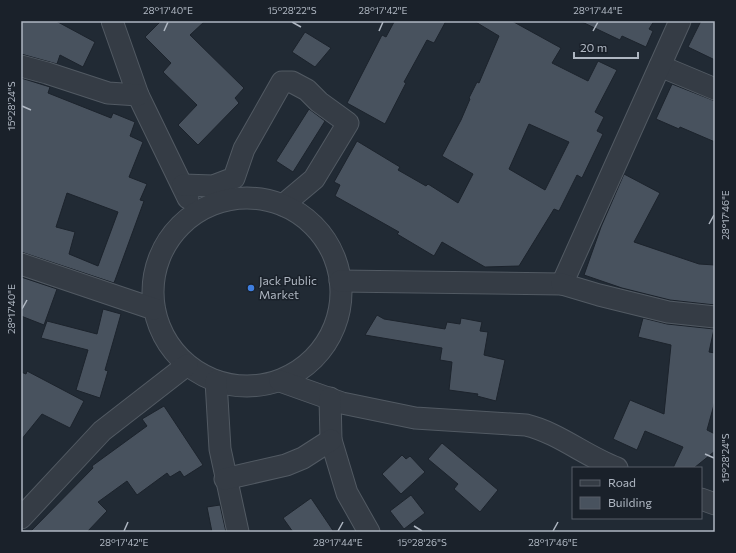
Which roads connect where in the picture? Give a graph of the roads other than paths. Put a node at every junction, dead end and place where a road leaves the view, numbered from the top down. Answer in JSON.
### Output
{"nodes":[{"id":1,"x":112,"y":21,"type":"edge"},
{"id":2,"x":680,"y":21,"type":"edge"},
{"id":3,"x":21,"y":66,"type":"edge"},
{"id":4,"x":660,"y":66,"type":"junction"},
{"id":5,"x":715,"y":89,"type":"edge"},
{"id":6,"x":138,"y":96,"type":"junction"},
{"id":7,"x":183,"y":185,"type":"junction"},
{"id":8,"x":283,"y":205,"type":"junction"},
{"id":9,"x":194,"y":213,"type":"junction"},
{"id":10,"x":21,"y":264,"type":"edge"},
{"id":11,"x":340,"y":281,"type":"junction"},
{"id":12,"x":562,"y":284,"type":"junction"},
{"id":13,"x":154,"y":309,"type":"junction"},
{"id":14,"x":715,"y":317,"type":"edge"},
{"id":15,"x":187,"y":365,"type":"junction"},
{"id":16,"x":216,"y":381,"type":"junction"},
{"id":17,"x":280,"y":381,"type":"junction"},
{"id":18,"x":330,"y":398,"type":"junction"},
{"id":19,"x":331,"y":440,"type":"junction"},
{"id":20,"x":614,"y":467,"type":"edge"},
{"id":21,"x":225,"y":479,"type":"junction"},
{"id":22,"x":702,"y":499,"type":"edge"},
{"id":23,"x":715,"y":504,"type":"edge"},
{"id":24,"x":23,"y":512,"type":"edge"},
{"id":25,"x":238,"y":532,"type":"edge"},
{"id":26,"x":369,"y":532,"type":"edge"}],
"edges":[{"from":1,"to":6,"type":"street"},
{"from":2,"to":4,"type":"street"},
{"from":3,"to":6,"type":"street"},
{"from":4,"to":5,"type":"street"},
{"from":4,"to":12,"type":"street"},
{"from":6,"to":7,"type":"street"},
{"from":7,"to":8,"type":"street"},
{"from":7,"to":9,"type":"street"},
{"from":8,"to":9,"type":"street"},
{"from":8,"to":11,"type":"street"},
{"from":9,"to":13,"type":"street"},
{"from":10,"to":13,"type":"street"},
{"from":11,"to":12,"type":"street"},
{"from":11,"to":17,"type":"street"},
{"from":12,"to":14,"type":"street"},
{"from":13,"to":15,"type":"street"},
{"from":15,"to":16,"type":"street"},
{"from":15,"to":24,"type":"street"},
{"from":16,"to":17,"type":"street"},
{"from":16,"to":21,"type":"street"},
{"from":17,"to":18,"type":"street"},
{"from":18,"to":19,"type":"street"},
{"from":18,"to":20,"type":"street"},
{"from":19,"to":21,"type":"street"},
{"from":19,"to":26,"type":"street"},
{"from":21,"to":25,"type":"street"},
{"from":22,"to":23,"type":"street"}]}
